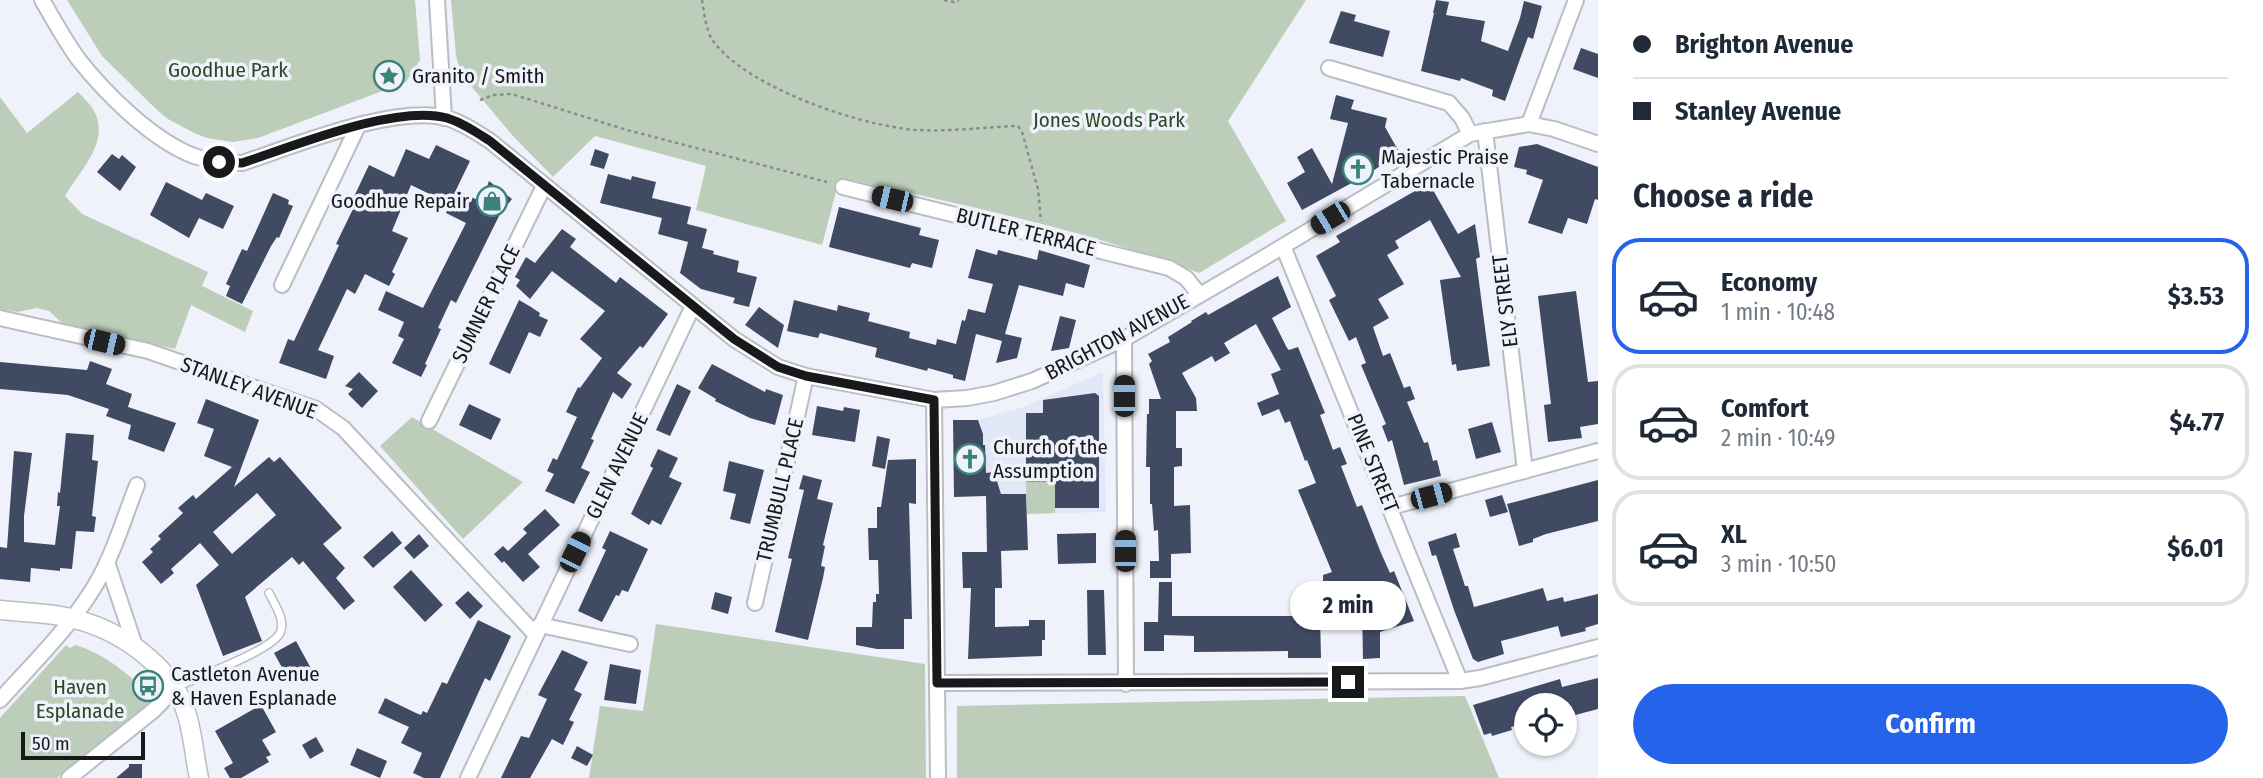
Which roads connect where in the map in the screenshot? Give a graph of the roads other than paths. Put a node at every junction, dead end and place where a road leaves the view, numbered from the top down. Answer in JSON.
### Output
{"nodes":[{"id":1,"x":41,"y":0,"type":"edge"},
{"id":2,"x":437,"y":0,"type":"edge"},
{"id":3,"x":1576,"y":0,"type":"edge"},
{"id":4,"x":1329,"y":68,"type":"dead end"},
{"id":5,"x":444,"y":118,"type":"junction"},
{"id":6,"x":1529,"y":124,"type":"junction"},
{"id":7,"x":358,"y":126,"type":"junction"},
{"id":8,"x":1485,"y":131,"type":"junction"},
{"id":9,"x":1470,"y":134,"type":"junction"},
{"id":10,"x":1598,"y":144,"type":"edge"},
{"id":11,"x":544,"y":187,"type":"junction"},
{"id":12,"x":843,"y":187,"type":"road end"},
{"id":13,"x":1283,"y":246,"type":"junction"},
{"id":14,"x":282,"y":285,"type":"dead end"},
{"id":15,"x":1199,"y":294,"type":"junction"},
{"id":16,"x":694,"y":306,"type":"junction"},
{"id":17,"x":0,"y":318,"type":"edge"},
{"id":18,"x":1124,"y":339,"type":"junction"},
{"id":19,"x":806,"y":376,"type":"junction"},
{"id":20,"x":934,"y":400,"type":"junction"},
{"id":21,"x":429,"y":421,"type":"dead end"},
{"id":22,"x":1598,"y":451,"type":"edge"},
{"id":23,"x":1525,"y":471,"type":"junction"},
{"id":24,"x":137,"y":485,"type":"dead end"},
{"id":25,"x":1391,"y":508,"type":"junction"},
{"id":26,"x":107,"y":562,"type":"junction"},
{"id":27,"x":270,"y":593,"type":"dead end"},
{"id":28,"x":755,"y":603,"type":"dead end"},
{"id":29,"x":0,"y":610,"type":"edge"},
{"id":30,"x":71,"y":618,"type":"junction"},
{"id":31,"x":538,"y":630,"type":"junction"},
{"id":32,"x":630,"y":644,"type":"dead end"},
{"id":33,"x":1598,"y":647,"type":"edge"},
{"id":34,"x":136,"y":649,"type":"junction"},
{"id":35,"x":1460,"y":681,"type":"junction"},
{"id":36,"x":937,"y":683,"type":"junction"},
{"id":37,"x":1126,"y":684,"type":"junction"},
{"id":38,"x":174,"y":689,"type":"junction"},
{"id":39,"x":0,"y":700,"type":"edge"},
{"id":40,"x":69,"y":778,"type":"edge"},
{"id":41,"x":199,"y":778,"type":"edge"},
{"id":42,"x":468,"y":778,"type":"edge"},
{"id":43,"x":938,"y":778,"type":"edge"}],
"edges":[{"from":1,"to":7,"type":"street","name":"BRIGHTON AVENUE"},
{"from":2,"to":5,"type":"street"},
{"from":3,"to":6,"type":"street"},
{"from":4,"to":9,"type":"street"},
{"from":5,"to":7,"type":"street","name":"BRIGHTON AVENUE"},
{"from":5,"to":11,"type":"street","name":"BRIGHTON AVENUE"},
{"from":6,"to":8,"type":"street","name":"BRIGHTON AVENUE"},
{"from":6,"to":10,"type":"street","name":"BRIGHTON AVENUE"},
{"from":7,"to":14,"type":"street"},
{"from":8,"to":9,"type":"street","name":"BRIGHTON AVENUE"},
{"from":8,"to":23,"type":"street","name":"ELY STREET"},
{"from":9,"to":13,"type":"street","name":"BRIGHTON AVENUE"},
{"from":11,"to":16,"type":"street","name":"BRIGHTON AVENUE"},
{"from":11,"to":21,"type":"street","name":"SUMNER PLACE"},
{"from":12,"to":15,"type":"street","name":"BUTLER TERRACE"},
{"from":13,"to":15,"type":"street","name":"BRIGHTON AVENUE"},
{"from":13,"to":25,"type":"street","name":"PINE STREET"},
{"from":15,"to":18,"type":"street","name":"BRIGHTON AVENUE"},
{"from":16,"to":19,"type":"street","name":"BRIGHTON AVENUE"},
{"from":16,"to":31,"type":"street","name":"GLEN AVENUE"},
{"from":17,"to":31,"type":"street","name":"STANLEY AVENUE"},
{"from":18,"to":20,"type":"street","name":"BRIGHTON AVENUE"},
{"from":18,"to":37,"type":"street"},
{"from":19,"to":20,"type":"street","name":"BRIGHTON AVENUE"},
{"from":19,"to":28,"type":"street","name":"TRUMBULL PLACE"},
{"from":20,"to":36,"type":"street"},
{"from":22,"to":23,"type":"street"},
{"from":23,"to":25,"type":"street"},
{"from":24,"to":26,"type":"street"},
{"from":25,"to":35,"type":"street","name":"PINE STREET"},
{"from":26,"to":30,"type":"street"},
{"from":26,"to":34,"type":"street"},
{"from":27,"to":38,"type":"lane"},
{"from":29,"to":30,"type":"street"},
{"from":30,"to":34,"type":"street"},
{"from":30,"to":39,"type":"street"},
{"from":31,"to":32,"type":"street"},
{"from":31,"to":42,"type":"street","name":"GLEN AVENUE"},
{"from":33,"to":35,"type":"street"},
{"from":34,"to":38,"type":"street"},
{"from":35,"to":37,"type":"street"},
{"from":36,"to":37,"type":"street"},
{"from":36,"to":43,"type":"street"},
{"from":38,"to":40,"type":"street"},
{"from":38,"to":41,"type":"street"}]}
